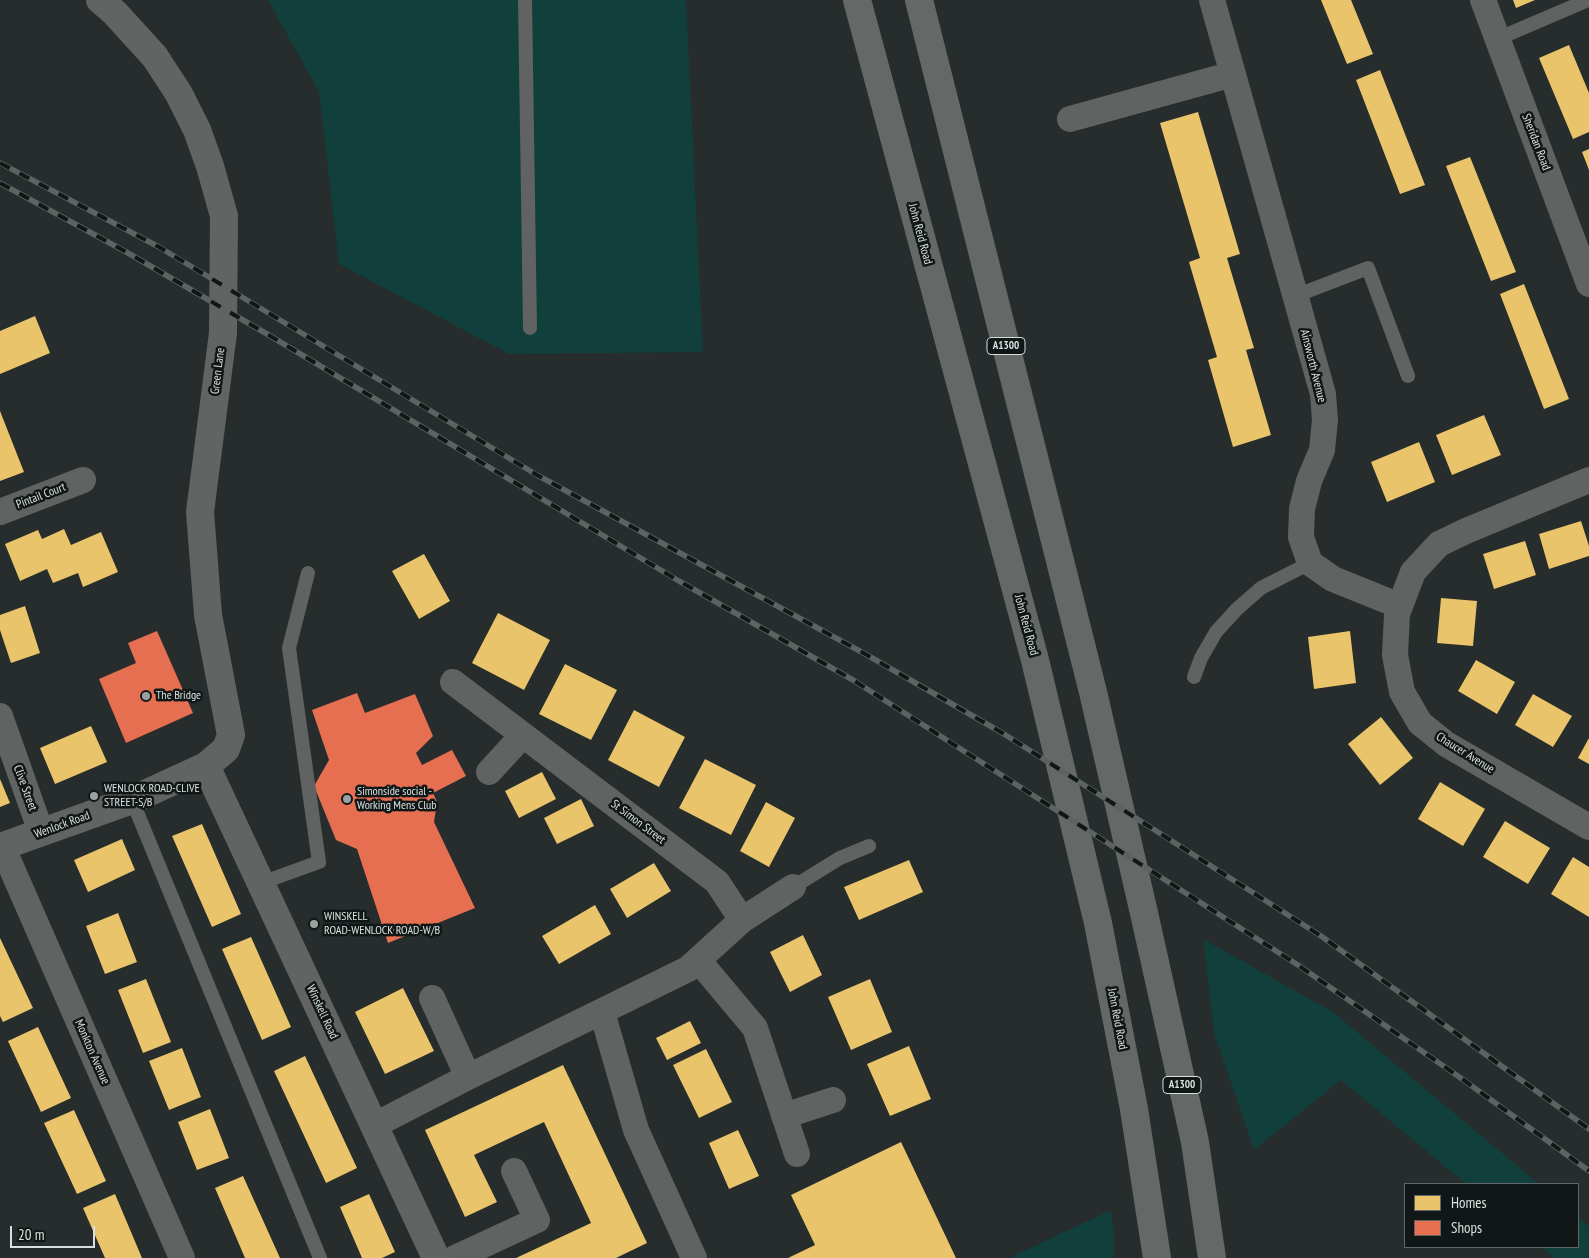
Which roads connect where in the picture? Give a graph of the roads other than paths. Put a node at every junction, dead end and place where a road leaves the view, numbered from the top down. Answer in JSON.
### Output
{"nodes":[{"id":1,"x":100,"y":0,"type":"edge"},
{"id":2,"x":525,"y":0,"type":"edge"},
{"id":3,"x":857,"y":0,"type":"edge"},
{"id":4,"x":919,"y":0,"type":"edge"},
{"id":5,"x":1212,"y":0,"type":"edge"},
{"id":6,"x":1482,"y":0,"type":"edge"},
{"id":7,"x":1588,"y":0,"type":"edge"},
{"id":8,"x":1497,"y":39,"type":"junction"},
{"id":9,"x":1233,"y":74,"type":"junction"},
{"id":10,"x":1070,"y":119,"type":"dead end"},
{"id":11,"x":1589,"y":284,"type":"edge"},
{"id":12,"x":1295,"y":296,"type":"junction"},
{"id":13,"x":530,"y":328,"type":"dead end"},
{"id":14,"x":1408,"y":376,"type":"dead end"},
{"id":15,"x":83,"y":480,"type":"dead end"},
{"id":16,"x":1589,"y":480,"type":"edge"},
{"id":17,"x":0,"y":512,"type":"edge"},
{"id":18,"x":1310,"y":563,"type":"junction"},
{"id":19,"x":308,"y":573,"type":"dead end"},
{"id":20,"x":1400,"y":606,"type":"junction"},
{"id":21,"x":1194,"y":677,"type":"dead end"},
{"id":22,"x":453,"y":682,"type":"dead end"},
{"id":23,"x":0,"y":716,"type":"edge"},
{"id":24,"x":523,"y":735,"type":"junction"},
{"id":25,"x":5,"y":744,"type":"edge"},
{"id":26,"x":206,"y":766,"type":"junction"},
{"id":27,"x":489,"y":772,"type":"dead end"},
{"id":28,"x":132,"y":800,"type":"junction"},
{"id":29,"x":1589,"y":827,"type":"edge"},
{"id":30,"x":41,"y":832,"type":"junction"},
{"id":31,"x":869,"y":846,"type":"dead end"},
{"id":32,"x":1,"y":847,"type":"edge"},
{"id":33,"x":261,"y":883,"type":"junction"},
{"id":34,"x":793,"y":887,"type":"joint"},
{"id":35,"x":742,"y":920,"type":"junction"},
{"id":36,"x":698,"y":960,"type":"junction"},
{"id":37,"x":432,"y":998,"type":"dead end"},
{"id":38,"x":602,"y":1012,"type":"junction"},
{"id":39,"x":468,"y":1077,"type":"junction"},
{"id":40,"x":834,"y":1100,"type":"dead end"},
{"id":41,"x":784,"y":1116,"type":"junction"},
{"id":42,"x":375,"y":1125,"type":"junction"},
{"id":43,"x":797,"y":1154,"type":"dead end"},
{"id":44,"x":514,"y":1171,"type":"dead end"},
{"id":45,"x":182,"y":1258,"type":"edge"},
{"id":46,"x":320,"y":1258,"type":"edge"},
{"id":47,"x":436,"y":1258,"type":"edge"},
{"id":48,"x":455,"y":1258,"type":"edge"},
{"id":49,"x":694,"y":1258,"type":"edge"},
{"id":50,"x":1157,"y":1258,"type":"edge"},
{"id":51,"x":1212,"y":1258,"type":"edge"}],
"edges":[{"from":1,"to":26,"type":"street","name":"Green Lane"},
{"from":2,"to":13,"type":"lane"},
{"from":3,"to":50,"type":"highway","name":"John Reid Road"},
{"from":4,"to":51,"type":"highway","number":"A1300"},
{"from":5,"to":9,"type":"street","name":"Ainsworth Avenue"},
{"from":6,"to":8,"type":"street","name":"Sheridan Road"},
{"from":7,"to":8,"type":"lane"},
{"from":8,"to":11,"type":"street","name":"Sheridan Road"},
{"from":9,"to":10,"type":"street"},
{"from":9,"to":12,"type":"street","name":"Ainsworth Avenue"},
{"from":12,"to":14,"type":"lane"},
{"from":12,"to":18,"type":"street","name":"Ainsworth Avenue"},
{"from":15,"to":17,"type":"street","name":"Pintail Court"},
{"from":16,"to":20,"type":"street","name":"Chaucer Avenue"},
{"from":18,"to":20,"type":"street"},
{"from":18,"to":21,"type":"lane"},
{"from":19,"to":33,"type":"lane"},
{"from":20,"to":29,"type":"street","name":"Chaucer Avenue"},
{"from":22,"to":24,"type":"street","name":"St Simon Street"},
{"from":23,"to":25,"type":"street","name":"Clive Street"},
{"from":24,"to":27,"type":"street"},
{"from":24,"to":35,"type":"street","name":"St Simon Street"},
{"from":25,"to":30,"type":"street","name":"Clive Street"},
{"from":26,"to":28,"type":"street","name":"Wenlock Road"},
{"from":26,"to":33,"type":"street","name":"Winskell Road"},
{"from":28,"to":30,"type":"street","name":"Wenlock Road"},
{"from":28,"to":46,"type":"lane"},
{"from":30,"to":32,"type":"street","name":"Wenlock Road"},
{"from":31,"to":34,"type":"lane"},
{"from":32,"to":45,"type":"street","name":"Monkton Avenue"},
{"from":33,"to":42,"type":"street","name":"Winskell Road"},
{"from":34,"to":35,"type":"street"},
{"from":35,"to":36,"type":"street"},
{"from":36,"to":38,"type":"street"},
{"from":36,"to":41,"type":"street"},
{"from":37,"to":39,"type":"street"},
{"from":38,"to":39,"type":"street"},
{"from":38,"to":49,"type":"street"},
{"from":39,"to":42,"type":"street"},
{"from":40,"to":41,"type":"street"},
{"from":41,"to":43,"type":"street"},
{"from":42,"to":47,"type":"street","name":"Winskell Road"},
{"from":44,"to":48,"type":"street"}]}
